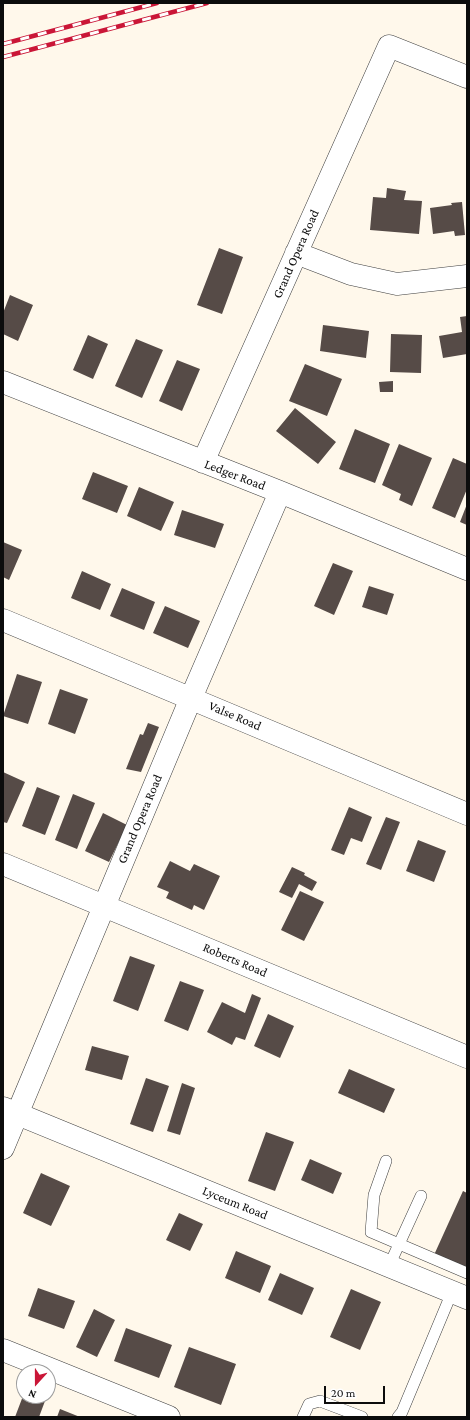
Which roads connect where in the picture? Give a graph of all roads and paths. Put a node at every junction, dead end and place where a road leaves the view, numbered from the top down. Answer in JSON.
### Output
{"nodes":[{"id":1,"x":467,"y":76,"type":"edge"},
{"id":2,"x":296,"y":253,"type":"junction"},
{"id":3,"x":467,"y":276,"type":"edge"},
{"id":4,"x":3,"y":382,"type":"edge"},
{"id":5,"x":203,"y":462,"type":"junction"},
{"id":6,"x":280,"y":492,"type":"junction"},
{"id":7,"x":467,"y":570,"type":"edge"},
{"id":8,"x":3,"y":620,"type":"edge"},
{"id":9,"x":191,"y":698,"type":"junction"},
{"id":10,"x":467,"y":814,"type":"edge"},
{"id":11,"x":3,"y":864,"type":"edge"},
{"id":12,"x":104,"y":904,"type":"junction"},
{"id":13,"x":467,"y":1056,"type":"edge"},
{"id":14,"x":10,"y":1111,"type":"edge"},
{"id":15,"x":3,"y":1148,"type":"edge"},
{"id":16,"x":386,"y":1161,"type":"dead end"},
{"id":17,"x":421,"y":1196,"type":"dead end"},
{"id":18,"x":399,"y":1245,"type":"junction"},
{"id":19,"x":389,"y":1266,"type":"junction"},
{"id":20,"x":467,"y":1273,"type":"edge"},
{"id":21,"x":460,"y":1295,"type":"edge"},
{"id":22,"x":3,"y":1350,"type":"edge"},
{"id":23,"x":169,"y":1417,"type":"edge"},
{"id":24,"x":303,"y":1417,"type":"edge"},
{"id":25,"x":362,"y":1417,"type":"edge"},
{"id":26,"x":398,"y":1417,"type":"edge"}],
"edges":[{"from":1,"to":2,"type":"street","name":"Grand Opera Road"},
{"from":2,"to":3,"type":"street"},
{"from":2,"to":5,"type":"street","name":"Grand Opera Road"},
{"from":4,"to":5,"type":"street","name":"Ledger Road"},
{"from":5,"to":6,"type":"street","name":"Ledger Road"},
{"from":6,"to":7,"type":"street","name":"Ledger Road"},
{"from":6,"to":9,"type":"street","name":"Grand Opera Road"},
{"from":8,"to":9,"type":"street","name":"Valse Road"},
{"from":9,"to":10,"type":"street","name":"Valse Road"},
{"from":9,"to":12,"type":"street","name":"Grand Opera Road"},
{"from":11,"to":12,"type":"street","name":"Roberts Road"},
{"from":12,"to":13,"type":"street","name":"Roberts Road"},
{"from":12,"to":14,"type":"street","name":"Grand Opera Road"},
{"from":14,"to":15,"type":"street","name":"Grand Opera Road"},
{"from":14,"to":19,"type":"street","name":"Lyceum Road"},
{"from":16,"to":18,"type":"lane"},
{"from":17,"to":18,"type":"lane"},
{"from":18,"to":19,"type":"lane"},
{"from":18,"to":20,"type":"lane"},
{"from":19,"to":21,"type":"street","name":"Lyceum Road"},
{"from":21,"to":26,"type":"lane"},
{"from":22,"to":23,"type":"street"},
{"from":24,"to":25,"type":"lane"}]}
